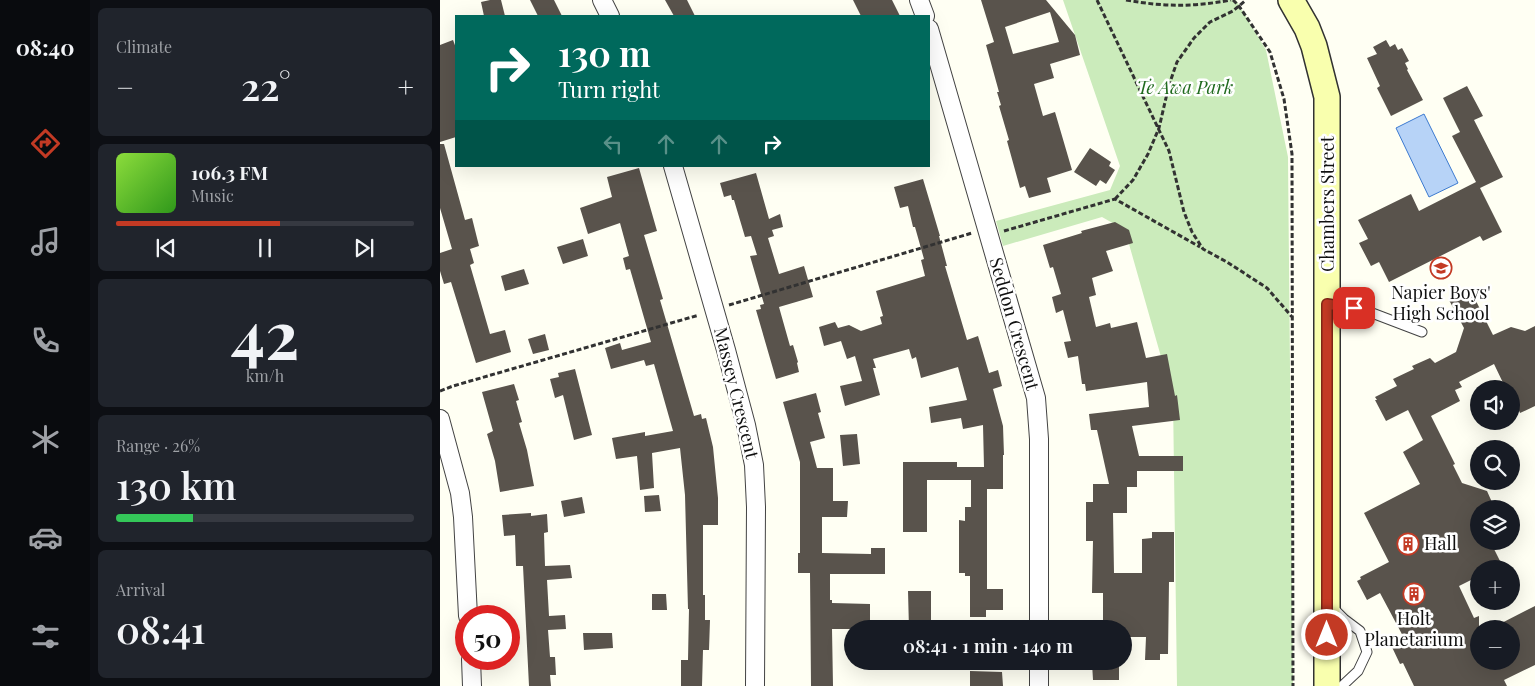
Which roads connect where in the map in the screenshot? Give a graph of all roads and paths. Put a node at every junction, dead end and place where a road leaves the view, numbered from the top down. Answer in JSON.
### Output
{"nodes":[{"id":1,"x":602,"y":0,"type":"edge"},
{"id":2,"x":919,"y":0,"type":"edge"},
{"id":3,"x":1097,"y":0,"type":"edge"},
{"id":4,"x":1126,"y":0,"type":"edge"},
{"id":5,"x":1232,"y":0,"type":"edge"},
{"id":6,"x":1246,"y":0,"type":"edge"},
{"id":7,"x":1291,"y":0,"type":"edge"},
{"id":8,"x":1239,"y":6,"type":"junction"},
{"id":9,"x":610,"y":15,"type":"edge"},
{"id":10,"x":925,"y":15,"type":"edge"},
{"id":11,"x":930,"y":32,"type":"edge"},
{"id":12,"x":1159,"y":128,"type":"junction"},
{"id":13,"x":672,"y":167,"type":"edge"},
{"id":14,"x":1115,"y":199,"type":"junction"},
{"id":15,"x":989,"y":236,"type":"junction"},
{"id":16,"x":1203,"y":249,"type":"junction"},
{"id":17,"x":1327,"y":304,"type":"junction"},
{"id":18,"x":1293,"y":318,"type":"junction"},
{"id":19,"x":1422,"y":332,"type":"dead end"},
{"id":20,"x":440,"y":419,"type":"edge"},
{"id":21,"x":1326,"y":602,"type":"junction"},
{"id":22,"x":467,"y":605,"type":"edge"},
{"id":23,"x":1040,"y":620,"type":"edge"},
{"id":24,"x":471,"y":670,"type":"edge"},
{"id":25,"x":1039,"y":670,"type":"edge"},
{"id":26,"x":472,"y":686,"type":"edge"},
{"id":27,"x":755,"y":686,"type":"edge"},
{"id":28,"x":1039,"y":686,"type":"edge"},
{"id":29,"x":1293,"y":686,"type":"edge"},
{"id":30,"x":1327,"y":686,"type":"edge"},
{"id":31,"x":1342,"y":686,"type":"edge"}],
"edges":[{"from":1,"to":9,"type":"street"},
{"from":2,"to":10,"type":"street"},
{"from":3,"to":12,"type":"path"},
{"from":4,"to":5,"type":"path"},
{"from":5,"to":8,"type":"path"},
{"from":6,"to":8,"type":"path"},
{"from":7,"to":17,"type":"main road","name":"Chambers Street"},
{"from":8,"to":12,"type":"path"},
{"from":8,"to":18,"type":"path"},
{"from":11,"to":15,"type":"street","name":"Seddon Crescent"},
{"from":12,"to":14,"type":"path"},
{"from":12,"to":16,"type":"path"},
{"from":13,"to":27,"type":"street","name":"Massey Crescent"},
{"from":14,"to":15,"type":"path"},
{"from":14,"to":16,"type":"path"},
{"from":15,"to":23,"type":"street","name":"Seddon Crescent"},
{"from":16,"to":18,"type":"path"},
{"from":17,"to":19,"type":"lane"},
{"from":17,"to":21,"type":"main road","name":"Chambers Street"},
{"from":18,"to":29,"type":"path"},
{"from":20,"to":22,"type":"street"},
{"from":21,"to":30,"type":"main road","name":"Chambers Street"},
{"from":21,"to":31,"type":"lane"},
{"from":24,"to":26,"type":"street"},
{"from":25,"to":28,"type":"street"}]}
